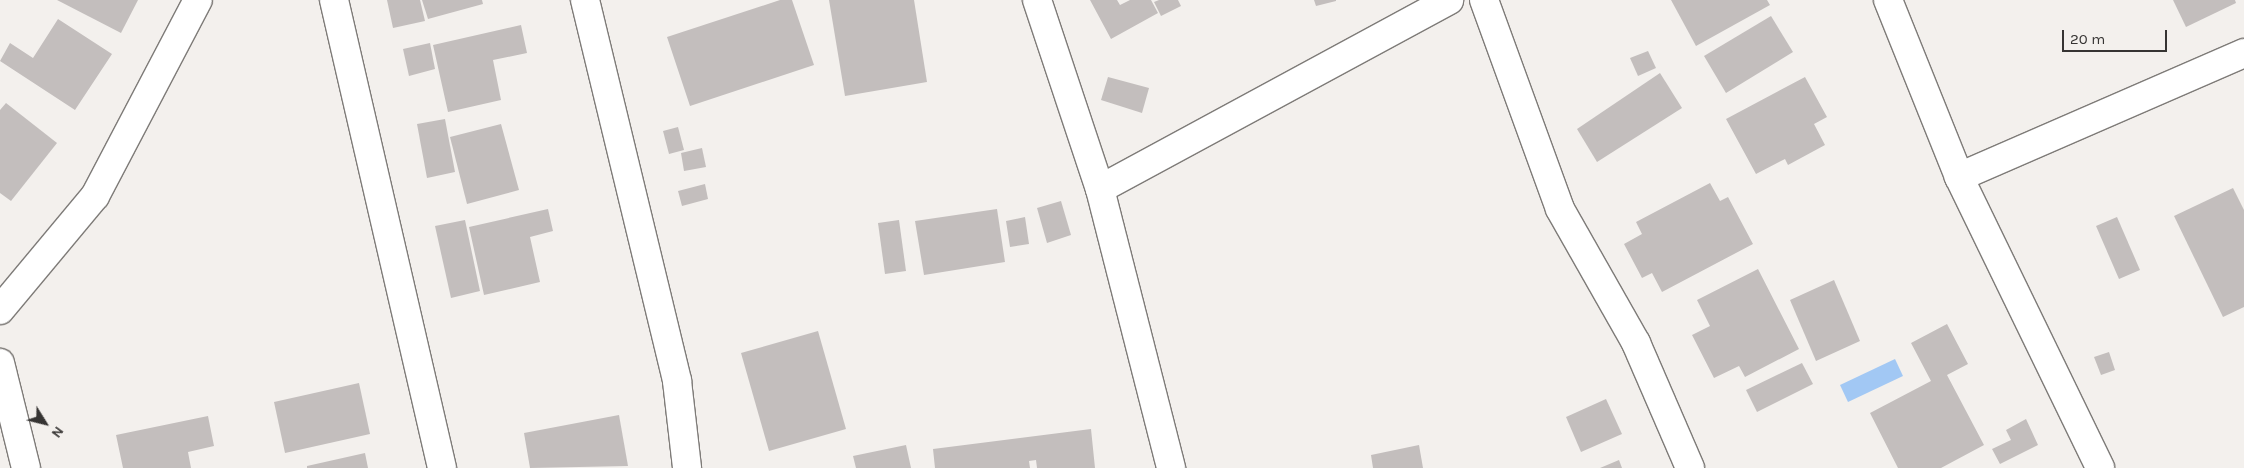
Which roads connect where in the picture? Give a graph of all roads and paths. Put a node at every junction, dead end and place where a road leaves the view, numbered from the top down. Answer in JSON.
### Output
{"nodes":[{"id":1,"x":198,"y":0,"type":"edge"},
{"id":2,"x":334,"y":0,"type":"edge"},
{"id":3,"x":585,"y":0,"type":"edge"},
{"id":4,"x":1037,"y":0,"type":"edge"},
{"id":5,"x":1449,"y":0,"type":"edge"},
{"id":6,"x":1484,"y":0,"type":"edge"},
{"id":7,"x":1888,"y":0,"type":"edge"},
{"id":8,"x":2244,"y":53,"type":"edge"},
{"id":9,"x":1959,"y":177,"type":"junction"},
{"id":10,"x":1100,"y":189,"type":"junction"},
{"id":11,"x":0,"y":310,"type":"edge"},
{"id":12,"x":0,"y":364,"type":"edge"},
{"id":13,"x":26,"y":468,"type":"edge"},
{"id":14,"x":442,"y":468,"type":"edge"},
{"id":15,"x":687,"y":468,"type":"edge"},
{"id":16,"x":1171,"y":468,"type":"edge"},
{"id":17,"x":1690,"y":468,"type":"edge"},
{"id":18,"x":2100,"y":468,"type":"edge"}],
"edges":[{"from":1,"to":11,"type":"street"},
{"from":2,"to":14,"type":"street"},
{"from":3,"to":15,"type":"street"},
{"from":4,"to":10,"type":"street"},
{"from":5,"to":10,"type":"street"},
{"from":6,"to":17,"type":"street"},
{"from":7,"to":9,"type":"street"},
{"from":8,"to":9,"type":"street"},
{"from":9,"to":18,"type":"street"},
{"from":10,"to":16,"type":"street"},
{"from":12,"to":13,"type":"street"}]}
